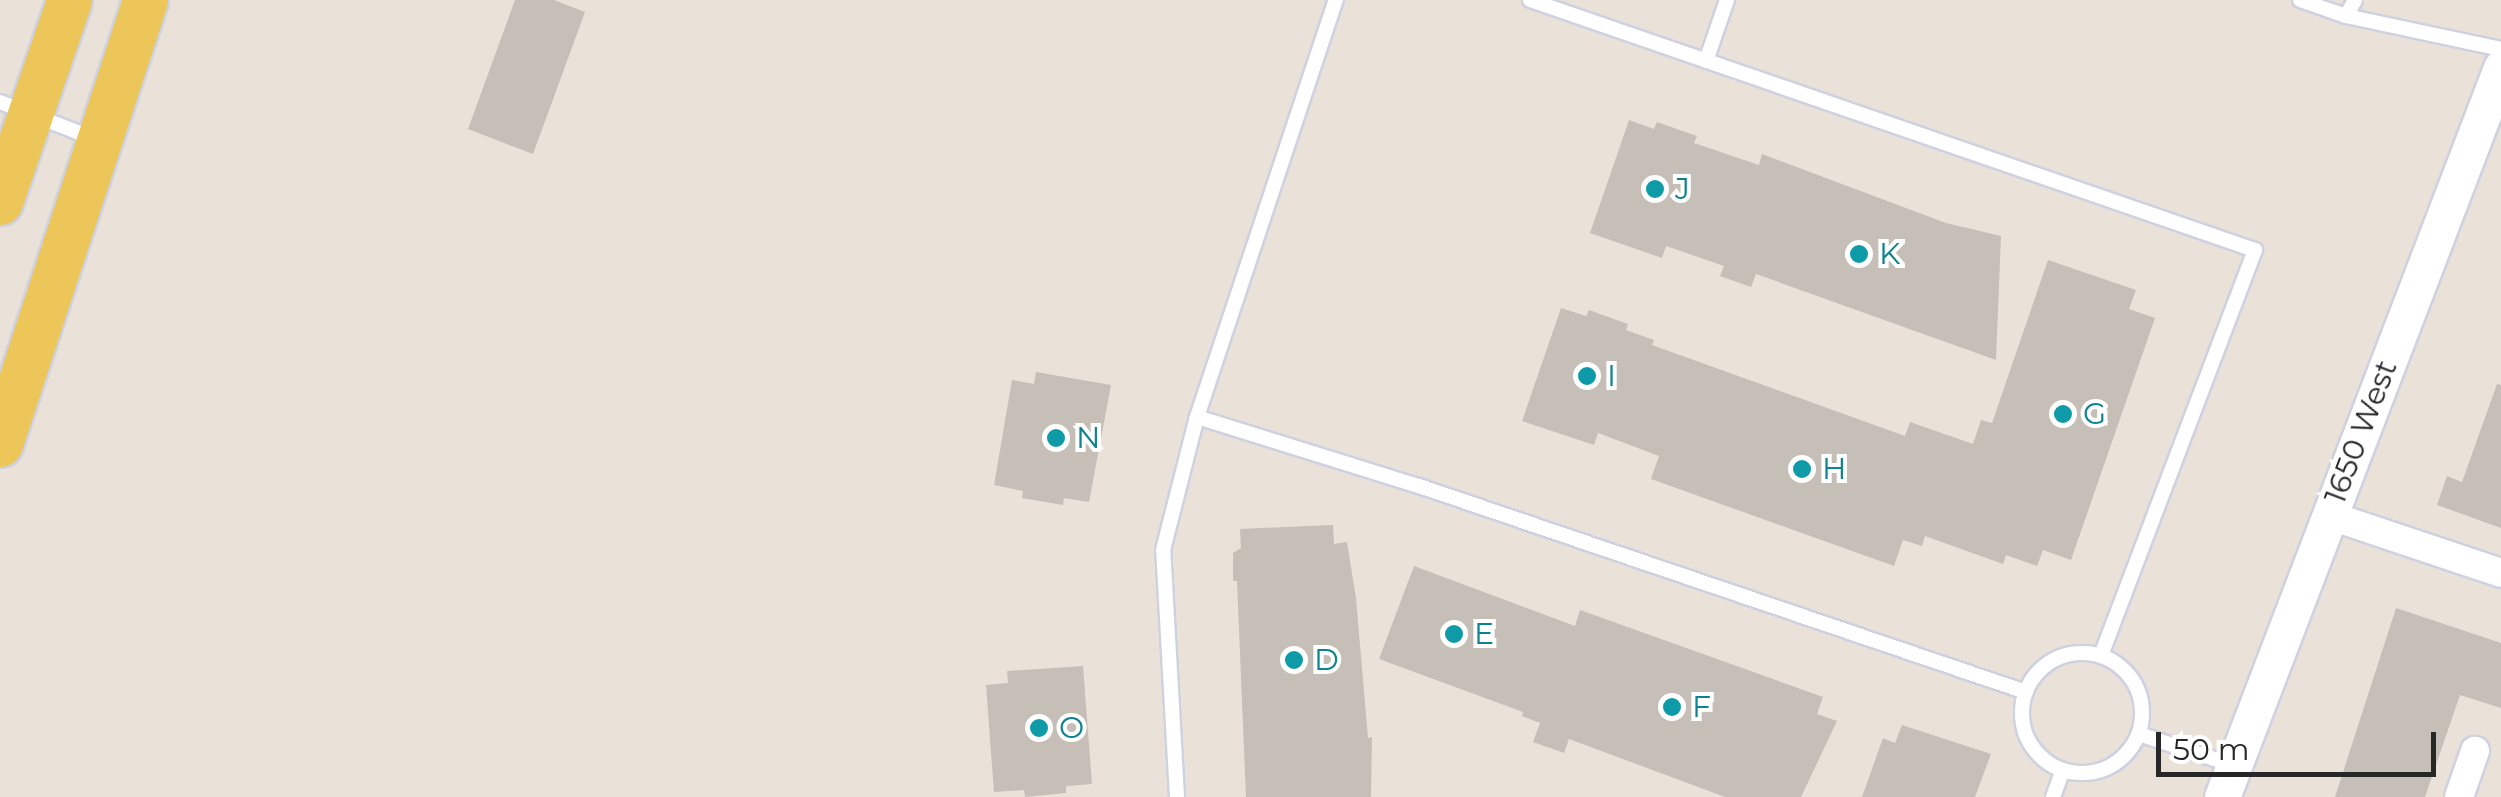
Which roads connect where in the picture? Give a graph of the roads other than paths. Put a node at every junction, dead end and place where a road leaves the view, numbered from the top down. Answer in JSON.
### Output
{"nodes":[{"id":1,"x":69,"y":0,"type":"edge"},
{"id":2,"x":145,"y":0,"type":"edge"},
{"id":3,"x":1336,"y":0,"type":"edge"},
{"id":4,"x":1530,"y":0,"type":"edge"},
{"id":5,"x":1727,"y":0,"type":"edge"},
{"id":6,"x":2300,"y":0,"type":"edge"},
{"id":7,"x":2355,"y":0,"type":"edge"},
{"id":8,"x":2346,"y":16,"type":"junction"},
{"id":9,"x":2501,"y":49,"type":"edge"},
{"id":10,"x":1706,"y":62,"type":"junction"},
{"id":11,"x":2501,"y":68,"type":"edge"},
{"id":12,"x":15,"y":108,"type":"edge"},
{"id":13,"x":98,"y":140,"type":"junction"},
{"id":14,"x":0,"y":202,"type":"edge"},
{"id":15,"x":1197,"y":416,"type":"junction"},
{"id":16,"x":0,"y":444,"type":"edge"},
{"id":17,"x":2328,"y":515,"type":"junction"},
{"id":18,"x":2501,"y":573,"type":"edge"},
{"id":19,"x":2101,"y":656,"type":"junction"},
{"id":20,"x":2026,"y":692,"type":"junction"},
{"id":21,"x":2138,"y":734,"type":"junction"},
{"id":22,"x":2475,"y":751,"type":"dead end"},
{"id":23,"x":2062,"y":770,"type":"junction"},
{"id":24,"x":2227,"y":781,"type":"edge"},
{"id":25,"x":1177,"y":797,"type":"edge"},
{"id":26,"x":2053,"y":797,"type":"edge"},
{"id":27,"x":2459,"y":797,"type":"edge"}],
"edges":[{"from":1,"to":12,"type":"main road"},
{"from":2,"to":13,"type":"main road"},
{"from":3,"to":15,"type":"lane"},
{"from":4,"to":10,"type":"lane"},
{"from":5,"to":10,"type":"lane"},
{"from":6,"to":8,"type":"lane"},
{"from":7,"to":8,"type":"lane"},
{"from":8,"to":9,"type":"lane"},
{"from":10,"to":19,"type":"lane"},
{"from":11,"to":17,"type":"street","name":"1650 West"},
{"from":12,"to":13,"type":"lane"},
{"from":12,"to":14,"type":"main road"},
{"from":13,"to":16,"type":"main road"},
{"from":15,"to":20,"type":"lane"},
{"from":15,"to":25,"type":"lane"},
{"from":17,"to":18,"type":"street"},
{"from":17,"to":24,"type":"street","name":"1650 West"},
{"from":19,"to":20,"type":"lane"},
{"from":19,"to":21,"type":"lane"},
{"from":20,"to":23,"type":"lane"},
{"from":21,"to":23,"type":"lane"},
{"from":21,"to":24,"type":"lane"},
{"from":22,"to":27,"type":"street"},
{"from":23,"to":26,"type":"lane"}]}
